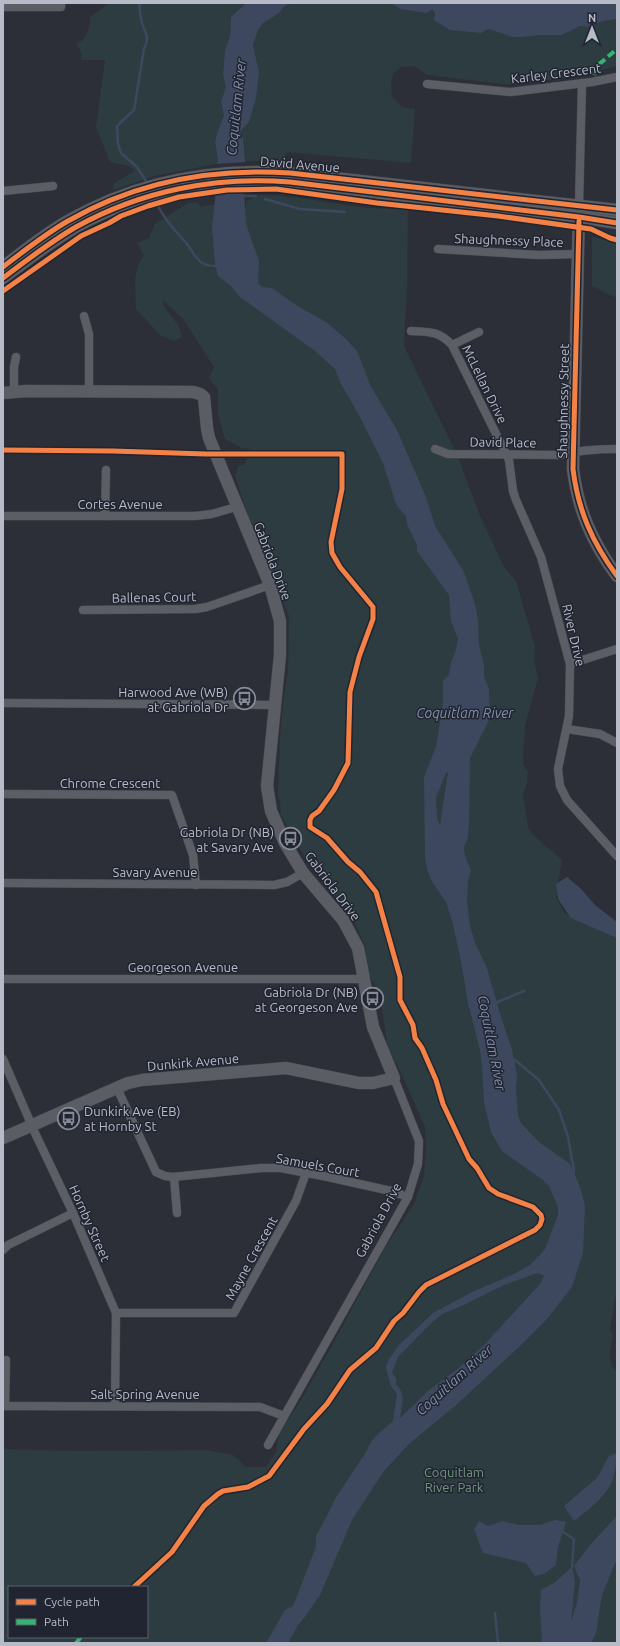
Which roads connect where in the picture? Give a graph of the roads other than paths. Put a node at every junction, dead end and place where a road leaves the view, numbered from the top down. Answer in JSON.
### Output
{"nodes":[{"id":1,"x":62,"y":3,"type":"edge"},
{"id":2,"x":3,"y":7,"type":"edge"},
{"id":3,"x":617,"y":77,"type":"edge"},
{"id":4,"x":582,"y":83,"type":"junction"},
{"id":5,"x":427,"y":84,"type":"dead end"},
{"id":6,"x":53,"y":186,"type":"dead end"},
{"id":7,"x":3,"y":191,"type":"edge"},
{"id":8,"x":117,"y":203,"type":"junction"},
{"id":9,"x":617,"y":210,"type":"edge"},
{"id":10,"x":579,"y":211,"type":"junction"},
{"id":11,"x":617,"y":223,"type":"edge"},
{"id":12,"x":438,"y":249,"type":"dead end"},
{"id":13,"x":578,"y":254,"type":"junction"},
{"id":14,"x":3,"y":267,"type":"edge"},
{"id":15,"x":3,"y":278,"type":"edge"},
{"id":16,"x":84,"y":316,"type":"dead end"},
{"id":17,"x":411,"y":331,"type":"dead end"},
{"id":18,"x":479,"y":332,"type":"dead end"},
{"id":19,"x":452,"y":345,"type":"junction"},
{"id":20,"x":16,"y":357,"type":"dead end"},
{"id":21,"x":89,"y":391,"type":"junction"},
{"id":22,"x":8,"y":392,"type":"edge"},
{"id":23,"x":435,"y":449,"type":"dead end"},
{"id":24,"x":617,"y":449,"type":"edge"},
{"id":25,"x":572,"y":451,"type":"junction"},
{"id":26,"x":506,"y":454,"type":"junction"},
{"id":27,"x":106,"y":470,"type":"dead end"},
{"id":28,"x":236,"y":507,"type":"junction"},
{"id":29,"x":3,"y":516,"type":"edge"},
{"id":30,"x":105,"y":516,"type":"junction"},
{"id":31,"x":617,"y":576,"type":"edge"},
{"id":32,"x":270,"y":585,"type":"junction"},
{"id":33,"x":83,"y":610,"type":"dead end"},
{"id":34,"x":617,"y":650,"type":"edge"},
{"id":35,"x":570,"y":664,"type":"junction"},
{"id":36,"x":3,"y":704,"type":"edge"},
{"id":37,"x":274,"y":705,"type":"junction"},
{"id":38,"x":567,"y":729,"type":"junction"},
{"id":39,"x":617,"y":743,"type":"edge"},
{"id":40,"x":3,"y":794,"type":"edge"},
{"id":41,"x":617,"y":856,"type":"edge"},
{"id":42,"x":303,"y":873,"type":"junction"},
{"id":43,"x":3,"y":883,"type":"edge"},
{"id":44,"x":196,"y":885,"type":"junction"},
{"id":45,"x":3,"y":979,"type":"edge"},
{"id":46,"x":364,"y":979,"type":"junction"},
{"id":47,"x":3,"y":1059,"type":"edge"},
{"id":48,"x":394,"y":1078,"type":"junction"},
{"id":49,"x":117,"y":1088,"type":"junction"},
{"id":50,"x":32,"y":1125,"type":"junction"},
{"id":51,"x":3,"y":1138,"type":"edge"},
{"id":52,"x":306,"y":1172,"type":"junction"},
{"id":53,"x":174,"y":1177,"type":"junction"},
{"id":54,"x":408,"y":1197,"type":"junction"},
{"id":55,"x":73,"y":1213,"type":"junction"},
{"id":56,"x":177,"y":1213,"type":"dead end"},
{"id":57,"x":3,"y":1250,"type":"edge"},
{"id":58,"x":116,"y":1313,"type":"junction"},
{"id":59,"x":6,"y":1360,"type":"dead end"},
{"id":60,"x":4,"y":1406,"type":"edge"},
{"id":61,"x":115,"y":1406,"type":"junction"},
{"id":62,"x":284,"y":1416,"type":"junction"},
{"id":63,"x":268,"y":1445,"type":"dead end"}],
"edges":[{"from":1,"to":2,"type":"street"},
{"from":3,"to":4,"type":"street","name":"Karley Crescent"},
{"from":4,"to":5,"type":"street","name":"Karley Crescent"},
{"from":4,"to":10,"type":"street","name":"Shaughnessy Street"},
{"from":6,"to":7,"type":"street"},
{"from":8,"to":10,"type":"street","name":"David Avenue"},
{"from":8,"to":14,"type":"street","name":"David Avenue"},
{"from":8,"to":15,"type":"street","name":"David Avenue"},
{"from":9,"to":10,"type":"street","name":"David Avenue"},
{"from":10,"to":11,"type":"street","name":"David Avenue"},
{"from":10,"to":13,"type":"street","name":"Shaughnessy Street"},
{"from":12,"to":13,"type":"street","name":"Shaughnessy Place"},
{"from":13,"to":25,"type":"street","name":"Shaughnessy Street"},
{"from":16,"to":21,"type":"street"},
{"from":17,"to":19,"type":"street","name":"McLellan Drive"},
{"from":18,"to":19,"type":"street"},
{"from":19,"to":26,"type":"street","name":"McLellan Drive"},
{"from":20,"to":22,"type":"street"},
{"from":21,"to":22,"type":"street","name":"Gabriola Drive"},
{"from":21,"to":28,"type":"street","name":"Gabriola Drive"},
{"from":23,"to":26,"type":"street","name":"David Place"},
{"from":24,"to":25,"type":"street","name":"David Place"},
{"from":25,"to":26,"type":"street","name":"David Place"},
{"from":25,"to":31,"type":"street","name":"Shaughnessy Street"},
{"from":26,"to":35,"type":"street","name":"River Drive"},
{"from":27,"to":30,"type":"street"},
{"from":28,"to":30,"type":"street","name":"Cortes Avenue"},
{"from":28,"to":32,"type":"street","name":"Gabriola Drive"},
{"from":29,"to":30,"type":"street","name":"Cortes Avenue"},
{"from":32,"to":33,"type":"street","name":"Ballenas Court"},
{"from":32,"to":37,"type":"street","name":"Gabriola Drive"},
{"from":34,"to":35,"type":"street"},
{"from":35,"to":38,"type":"street","name":"River Drive"},
{"from":36,"to":37,"type":"street"},
{"from":37,"to":42,"type":"street","name":"Gabriola Drive"},
{"from":38,"to":39,"type":"street"},
{"from":38,"to":41,"type":"street","name":"River Drive"},
{"from":40,"to":44,"type":"street","name":"Chrome Crescent"},
{"from":42,"to":44,"type":"street","name":"Savary Avenue"},
{"from":42,"to":46,"type":"street","name":"Gabriola Drive"},
{"from":43,"to":44,"type":"street","name":"Savary Avenue"},
{"from":45,"to":46,"type":"street","name":"Georgeson Avenue"},
{"from":46,"to":48,"type":"street","name":"Gabriola Drive"},
{"from":47,"to":50,"type":"street","name":"Hornby Street"},
{"from":48,"to":49,"type":"street","name":"Dunkirk Avenue"},
{"from":48,"to":54,"type":"street","name":"Gabriola Drive"},
{"from":49,"to":50,"type":"street","name":"Dunkirk Avenue"},
{"from":49,"to":53,"type":"street","name":"Samuels Court"},
{"from":50,"to":51,"type":"street","name":"Dunkirk Avenue"},
{"from":50,"to":55,"type":"street","name":"Hornby Street"},
{"from":52,"to":53,"type":"street","name":"Samuels Court"},
{"from":52,"to":54,"type":"street","name":"Samuels Court"},
{"from":52,"to":58,"type":"street","name":"Mayne Crescent"},
{"from":53,"to":56,"type":"street"},
{"from":54,"to":62,"type":"street","name":"Gabriola Drive"},
{"from":55,"to":57,"type":"street"},
{"from":55,"to":58,"type":"street","name":"Hornby Street"},
{"from":58,"to":61,"type":"street","name":"Hornby Street"},
{"from":59,"to":60,"type":"street"},
{"from":60,"to":61,"type":"street","name":"Salt Spring Avenue"},
{"from":61,"to":62,"type":"street","name":"Salt Spring Avenue"},
{"from":62,"to":63,"type":"street","name":"Gabriola Drive"}]}
